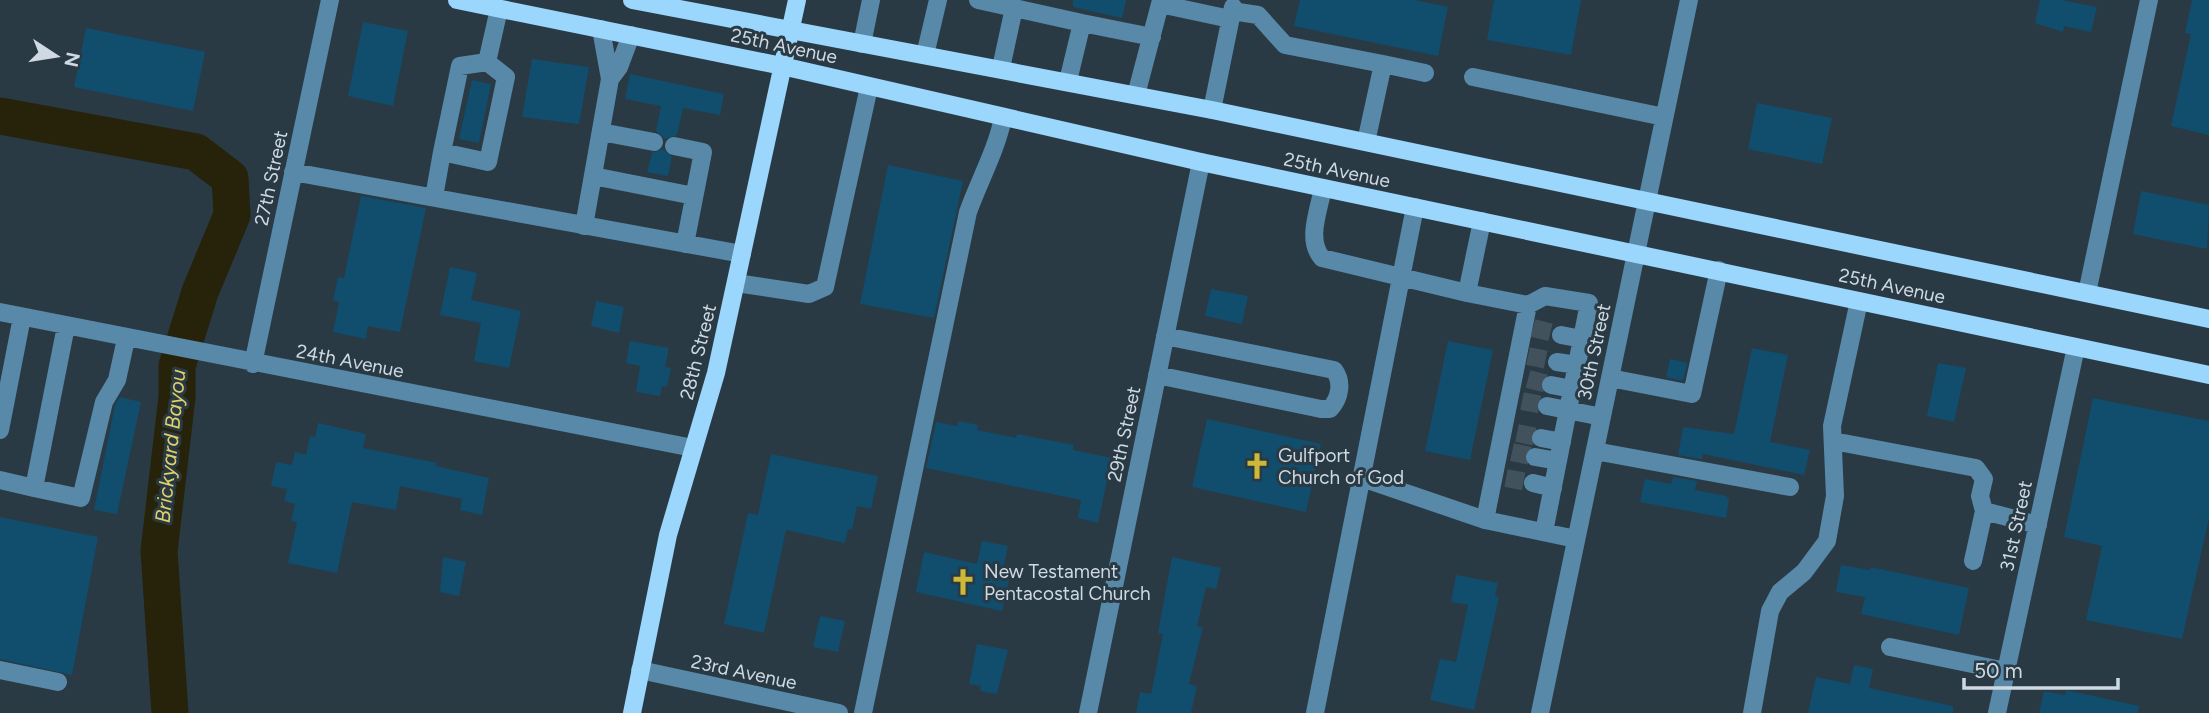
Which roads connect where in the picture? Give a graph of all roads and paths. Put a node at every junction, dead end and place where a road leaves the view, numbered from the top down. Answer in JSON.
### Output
{"nodes":[{"id":1,"x":330,"y":0,"type":"edge"},
{"id":2,"x":457,"y":0,"type":"edge"},
{"id":3,"x":632,"y":0,"type":"edge"},
{"id":4,"x":797,"y":0,"type":"edge"},
{"id":5,"x":871,"y":0,"type":"edge"},
{"id":6,"x":937,"y":0,"type":"edge"},
{"id":7,"x":978,"y":0,"type":"edge"},
{"id":8,"x":1689,"y":0,"type":"edge"},
{"id":9,"x":2149,"y":0,"type":"edge"},
{"id":10,"x":1160,"y":2,"type":"edge"},
{"id":11,"x":1186,"y":5,"type":"edge"},
{"id":12,"x":1014,"y":8,"type":"junction"},
{"id":13,"x":499,"y":9,"type":"junction"},
{"id":14,"x":1232,"y":10,"type":"edge"},
{"id":15,"x":1082,"y":23,"type":"junction"},
{"id":16,"x":601,"y":29,"type":"junction"},
{"id":17,"x":790,"y":30,"type":"junction"},
{"id":18,"x":631,"y":35,"type":"junction"},
{"id":19,"x":1152,"y":37,"type":"junction"},
{"id":20,"x":862,"y":44,"type":"junction"},
{"id":21,"x":925,"y":55,"type":"junction"},
{"id":22,"x":487,"y":62,"type":"junction"},
{"id":23,"x":1382,"y":64,"type":"junction"},
{"id":24,"x":782,"y":66,"type":"junction"},
{"id":25,"x":1001,"y":68,"type":"junction"},
{"id":26,"x":1425,"y":73,"type":"dead end"},
{"id":27,"x":1473,"y":77,"type":"dead end"},
{"id":28,"x":610,"y":79,"type":"junction"},
{"id":29,"x":1068,"y":81,"type":"junction"},
{"id":30,"x":869,"y":86,"type":"junction"},
{"id":31,"x":1136,"y":95,"type":"junction"},
{"id":32,"x":1212,"y":110,"type":"junction"},
{"id":33,"x":1664,"y":117,"type":"junction"},
{"id":34,"x":1003,"y":118,"type":"junction"},
{"id":35,"x":601,"y":132,"type":"junction"},
{"id":36,"x":654,"y":142,"type":"dead end"},
{"id":37,"x":1366,"y":142,"type":"junction"},
{"id":38,"x":674,"y":146,"type":"dead end"},
{"id":39,"x":443,"y":149,"type":"junction"},
{"id":40,"x":1201,"y":162,"type":"junction"},
{"id":41,"x":293,"y":172,"type":"junction"},
{"id":42,"x":593,"y":176,"type":"junction"},
{"id":43,"x":1323,"y":188,"type":"junction"},
{"id":44,"x":694,"y":196,"type":"junction"},
{"id":45,"x":434,"y":197,"type":"junction"},
{"id":46,"x":1647,"y":200,"type":"junction"},
{"id":47,"x":1415,"y":208,"type":"junction"},
{"id":48,"x":1482,"y":221,"type":"junction"},
{"id":49,"x":584,"y":226,"type":"junction"},
{"id":50,"x":685,"y":244,"type":"junction"},
{"id":51,"x":1636,"y":252,"type":"junction"},
{"id":52,"x":742,"y":254,"type":"junction"},
{"id":53,"x":1719,"y":270,"type":"junction"},
{"id":54,"x":1401,"y":279,"type":"junction"},
{"id":55,"x":736,"y":283,"type":"junction"},
{"id":56,"x":1467,"y":293,"type":"junction"},
{"id":57,"x":2087,"y":293,"type":"junction"},
{"id":58,"x":1859,"y":301,"type":"junction"},
{"id":59,"x":1528,"y":306,"type":"junction"},
{"id":60,"x":0,"y":312,"type":"edge"},
{"id":61,"x":22,"y":317,"type":"junction"},
{"id":62,"x":2209,"y":318,"type":"edge"},
{"id":63,"x":66,"y":326,"type":"junction"},
{"id":64,"x":1561,"y":335,"type":"tunnel mouth"},
{"id":65,"x":1165,"y":336,"type":"junction"},
{"id":66,"x":1583,"y":339,"type":"junction"},
{"id":67,"x":132,"y":340,"type":"junction"},
{"id":68,"x":2076,"y":347,"type":"junction"},
{"id":69,"x":1557,"y":362,"type":"tunnel mouth"},
{"id":70,"x":253,"y":364,"type":"junction"},
{"id":71,"x":1577,"y":366,"type":"junction"},
{"id":72,"x":1157,"y":375,"type":"junction"},
{"id":73,"x":2209,"y":375,"type":"edge"},
{"id":74,"x":1610,"y":378,"type":"junction"},
{"id":75,"x":1551,"y":385,"type":"tunnel mouth"},
{"id":76,"x":1572,"y":389,"type":"junction"},
{"id":77,"x":1547,"y":406,"type":"tunnel mouth"},
{"id":78,"x":1568,"y":410,"type":"junction"},
{"id":79,"x":1602,"y":417,"type":"junction"},
{"id":80,"x":0,"y":430,"type":"edge"},
{"id":81,"x":1541,"y":438,"type":"tunnel mouth"},
{"id":82,"x":1833,"y":440,"type":"junction"},
{"id":83,"x":1562,"y":442,"type":"junction"},
{"id":84,"x":693,"y":448,"type":"junction"},
{"id":85,"x":1595,"y":452,"type":"junction"},
{"id":86,"x":1535,"y":457,"type":"tunnel mouth"},
{"id":87,"x":1558,"y":461,"type":"junction"},
{"id":88,"x":1362,"y":478,"type":"junction"},
{"id":89,"x":0,"y":480,"type":"edge"},
{"id":90,"x":1533,"y":484,"type":"tunnel mouth"},
{"id":91,"x":1790,"y":487,"type":"dead end"},
{"id":92,"x":34,"y":488,"type":"junction"},
{"id":93,"x":1553,"y":488,"type":"junction"},
{"id":94,"x":1984,"y":511,"type":"junction"},
{"id":95,"x":1485,"y":520,"type":"junction"},
{"id":96,"x":2038,"y":525,"type":"junction"},
{"id":97,"x":1544,"y":532,"type":"junction"},
{"id":98,"x":1576,"y":539,"type":"junction"},
{"id":99,"x":1973,"y":561,"type":"dead end"},
{"id":100,"x":1890,"y":647,"type":"dead end"},
{"id":101,"x":0,"y":670,"type":"edge"},
{"id":102,"x":640,"y":670,"type":"junction"},
{"id":103,"x":2006,"y":671,"type":"junction"},
{"id":104,"x":58,"y":682,"type":"dead end"},
{"id":105,"x":632,"y":713,"type":"edge"},
{"id":106,"x":839,"y":713,"type":"edge"},
{"id":107,"x":863,"y":713,"type":"edge"},
{"id":108,"x":1088,"y":713,"type":"edge"},
{"id":109,"x":1315,"y":713,"type":"edge"},
{"id":110,"x":1540,"y":713,"type":"edge"},
{"id":111,"x":1752,"y":713,"type":"edge"},
{"id":112,"x":1997,"y":713,"type":"edge"}],
"edges":[{"from":1,"to":41,"type":"street","name":"27th Street"},
{"from":2,"to":13,"type":"main road","name":"25th Avenue"},
{"from":3,"to":17,"type":"main road","name":"25th Avenue"},
{"from":4,"to":17,"type":"main road","name":"28th Street"},
{"from":5,"to":20,"type":"street"},
{"from":6,"to":21,"type":"street"},
{"from":7,"to":12,"type":"street"},
{"from":8,"to":33,"type":"street","name":"30th Street"},
{"from":9,"to":57,"type":"street"},
{"from":10,"to":11,"type":"street"},
{"from":10,"to":19,"type":"street"},
{"from":11,"to":14,"type":"street"},
{"from":12,"to":15,"type":"street"},
{"from":12,"to":25,"type":"street"},
{"from":13,"to":16,"type":"main road","name":"25th Avenue"},
{"from":13,"to":22,"type":"street"},
{"from":14,"to":23,"type":"street"},
{"from":14,"to":32,"type":"street"},
{"from":15,"to":19,"type":"street"},
{"from":15,"to":29,"type":"street"},
{"from":16,"to":18,"type":"main road","name":"25th Avenue"},
{"from":16,"to":28,"type":"street"},
{"from":17,"to":20,"type":"main road","name":"25th Avenue"},
{"from":17,"to":24,"type":"main road","name":"28th Street"},
{"from":18,"to":24,"type":"main road","name":"25th Avenue"},
{"from":18,"to":28,"type":"street"},
{"from":19,"to":31,"type":"street"},
{"from":20,"to":21,"type":"main road","name":"25th Avenue"},
{"from":21,"to":25,"type":"main road","name":"25th Avenue"},
{"from":22,"to":39,"type":"street"},
{"from":22,"to":39,"type":"street"},
{"from":23,"to":26,"type":"street"},
{"from":23,"to":37,"type":"street"},
{"from":24,"to":30,"type":"main road","name":"25th Avenue"},
{"from":24,"to":52,"type":"main road","name":"28th Street"},
{"from":25,"to":29,"type":"main road","name":"25th Avenue"},
{"from":27,"to":33,"type":"street"},
{"from":28,"to":35,"type":"street"},
{"from":29,"to":31,"type":"main road","name":"25th Avenue"},
{"from":30,"to":34,"type":"main road","name":"25th Avenue"},
{"from":30,"to":55,"type":"street"},
{"from":31,"to":32,"type":"main road","name":"25th Avenue"},
{"from":32,"to":37,"type":"main road","name":"25th Avenue"},
{"from":33,"to":46,"type":"street","name":"30th Street"},
{"from":34,"to":40,"type":"main road","name":"25th Avenue"},
{"from":34,"to":107,"type":"street"},
{"from":35,"to":36,"type":"street"},
{"from":35,"to":42,"type":"street"},
{"from":37,"to":46,"type":"main road","name":"25th Avenue"},
{"from":38,"to":44,"type":"street"},
{"from":39,"to":45,"type":"street"},
{"from":40,"to":43,"type":"main road","name":"25th Avenue"},
{"from":40,"to":65,"type":"street","name":"29th Street"},
{"from":41,"to":45,"type":"street"},
{"from":41,"to":70,"type":"street","name":"27th Street"},
{"from":42,"to":44,"type":"street"},
{"from":42,"to":49,"type":"street"},
{"from":43,"to":47,"type":"main road","name":"25th Avenue"},
{"from":43,"to":54,"type":"street"},
{"from":44,"to":50,"type":"street"},
{"from":45,"to":49,"type":"street"},
{"from":46,"to":51,"type":"street","name":"30th Street"},
{"from":46,"to":57,"type":"main road","name":"25th Avenue"},
{"from":47,"to":48,"type":"main road","name":"25th Avenue"},
{"from":47,"to":54,"type":"street"},
{"from":48,"to":51,"type":"main road","name":"25th Avenue"},
{"from":48,"to":56,"type":"street"},
{"from":49,"to":50,"type":"street"},
{"from":50,"to":52,"type":"street"},
{"from":51,"to":53,"type":"main road","name":"25th Avenue"},
{"from":51,"to":74,"type":"street","name":"30th Street"},
{"from":52,"to":55,"type":"main road","name":"28th Street"},
{"from":53,"to":58,"type":"main road","name":"25th Avenue"},
{"from":53,"to":74,"type":"street"},
{"from":54,"to":56,"type":"street"},
{"from":54,"to":88,"type":"street"},
{"from":55,"to":84,"type":"main road","name":"28th Street"},
{"from":56,"to":59,"type":"street"},
{"from":57,"to":62,"type":"main road","name":"25th Avenue"},
{"from":58,"to":68,"type":"main road","name":"25th Avenue"},
{"from":58,"to":82,"type":"street"},
{"from":59,"to":66,"type":"street"},
{"from":59,"to":95,"type":"street"},
{"from":60,"to":61,"type":"street","name":"24th Avenue"},
{"from":61,"to":63,"type":"street","name":"24th Avenue"},
{"from":61,"to":80,"type":"street"},
{"from":63,"to":67,"type":"street","name":"24th Avenue"},
{"from":63,"to":92,"type":"street"},
{"from":64,"to":66,"type":"street"},
{"from":65,"to":72,"type":"street","name":"29th Street"},
{"from":65,"to":72,"type":"street"},
{"from":66,"to":71,"type":"street"},
{"from":67,"to":70,"type":"street","name":"24th Avenue"},
{"from":67,"to":92,"type":"street"},
{"from":68,"to":73,"type":"main road","name":"25th Avenue"},
{"from":68,"to":96,"type":"street","name":"31st Street"},
{"from":69,"to":71,"type":"street"},
{"from":70,"to":84,"type":"street","name":"24th Avenue"},
{"from":71,"to":76,"type":"street"},
{"from":72,"to":108,"type":"street","name":"29th Street"},
{"from":74,"to":79,"type":"street","name":"30th Street"},
{"from":75,"to":76,"type":"street"},
{"from":76,"to":78,"type":"street"},
{"from":77,"to":78,"type":"street"},
{"from":78,"to":79,"type":"street"},
{"from":78,"to":83,"type":"street"},
{"from":79,"to":85,"type":"street","name":"30th Street"},
{"from":81,"to":83,"type":"street"},
{"from":82,"to":94,"type":"street"},
{"from":82,"to":111,"type":"street"},
{"from":83,"to":87,"type":"street"},
{"from":84,"to":102,"type":"main road","name":"28th Street"},
{"from":85,"to":91,"type":"street"},
{"from":85,"to":98,"type":"street","name":"30th Street"},
{"from":86,"to":87,"type":"street"},
{"from":87,"to":93,"type":"street"},
{"from":88,"to":95,"type":"street"},
{"from":88,"to":109,"type":"street"},
{"from":89,"to":92,"type":"street"},
{"from":90,"to":93,"type":"street"},
{"from":93,"to":97,"type":"street"},
{"from":94,"to":96,"type":"street"},
{"from":94,"to":99,"type":"street"},
{"from":95,"to":97,"type":"street"},
{"from":96,"to":103,"type":"street","name":"31st Street"},
{"from":97,"to":98,"type":"street"},
{"from":98,"to":110,"type":"street","name":"30th Street"},
{"from":100,"to":103,"type":"street"},
{"from":101,"to":104,"type":"street"},
{"from":102,"to":105,"type":"main road","name":"28th Street"},
{"from":102,"to":106,"type":"street","name":"23rd Avenue"},
{"from":103,"to":112,"type":"street","name":"31st Street"}]}
